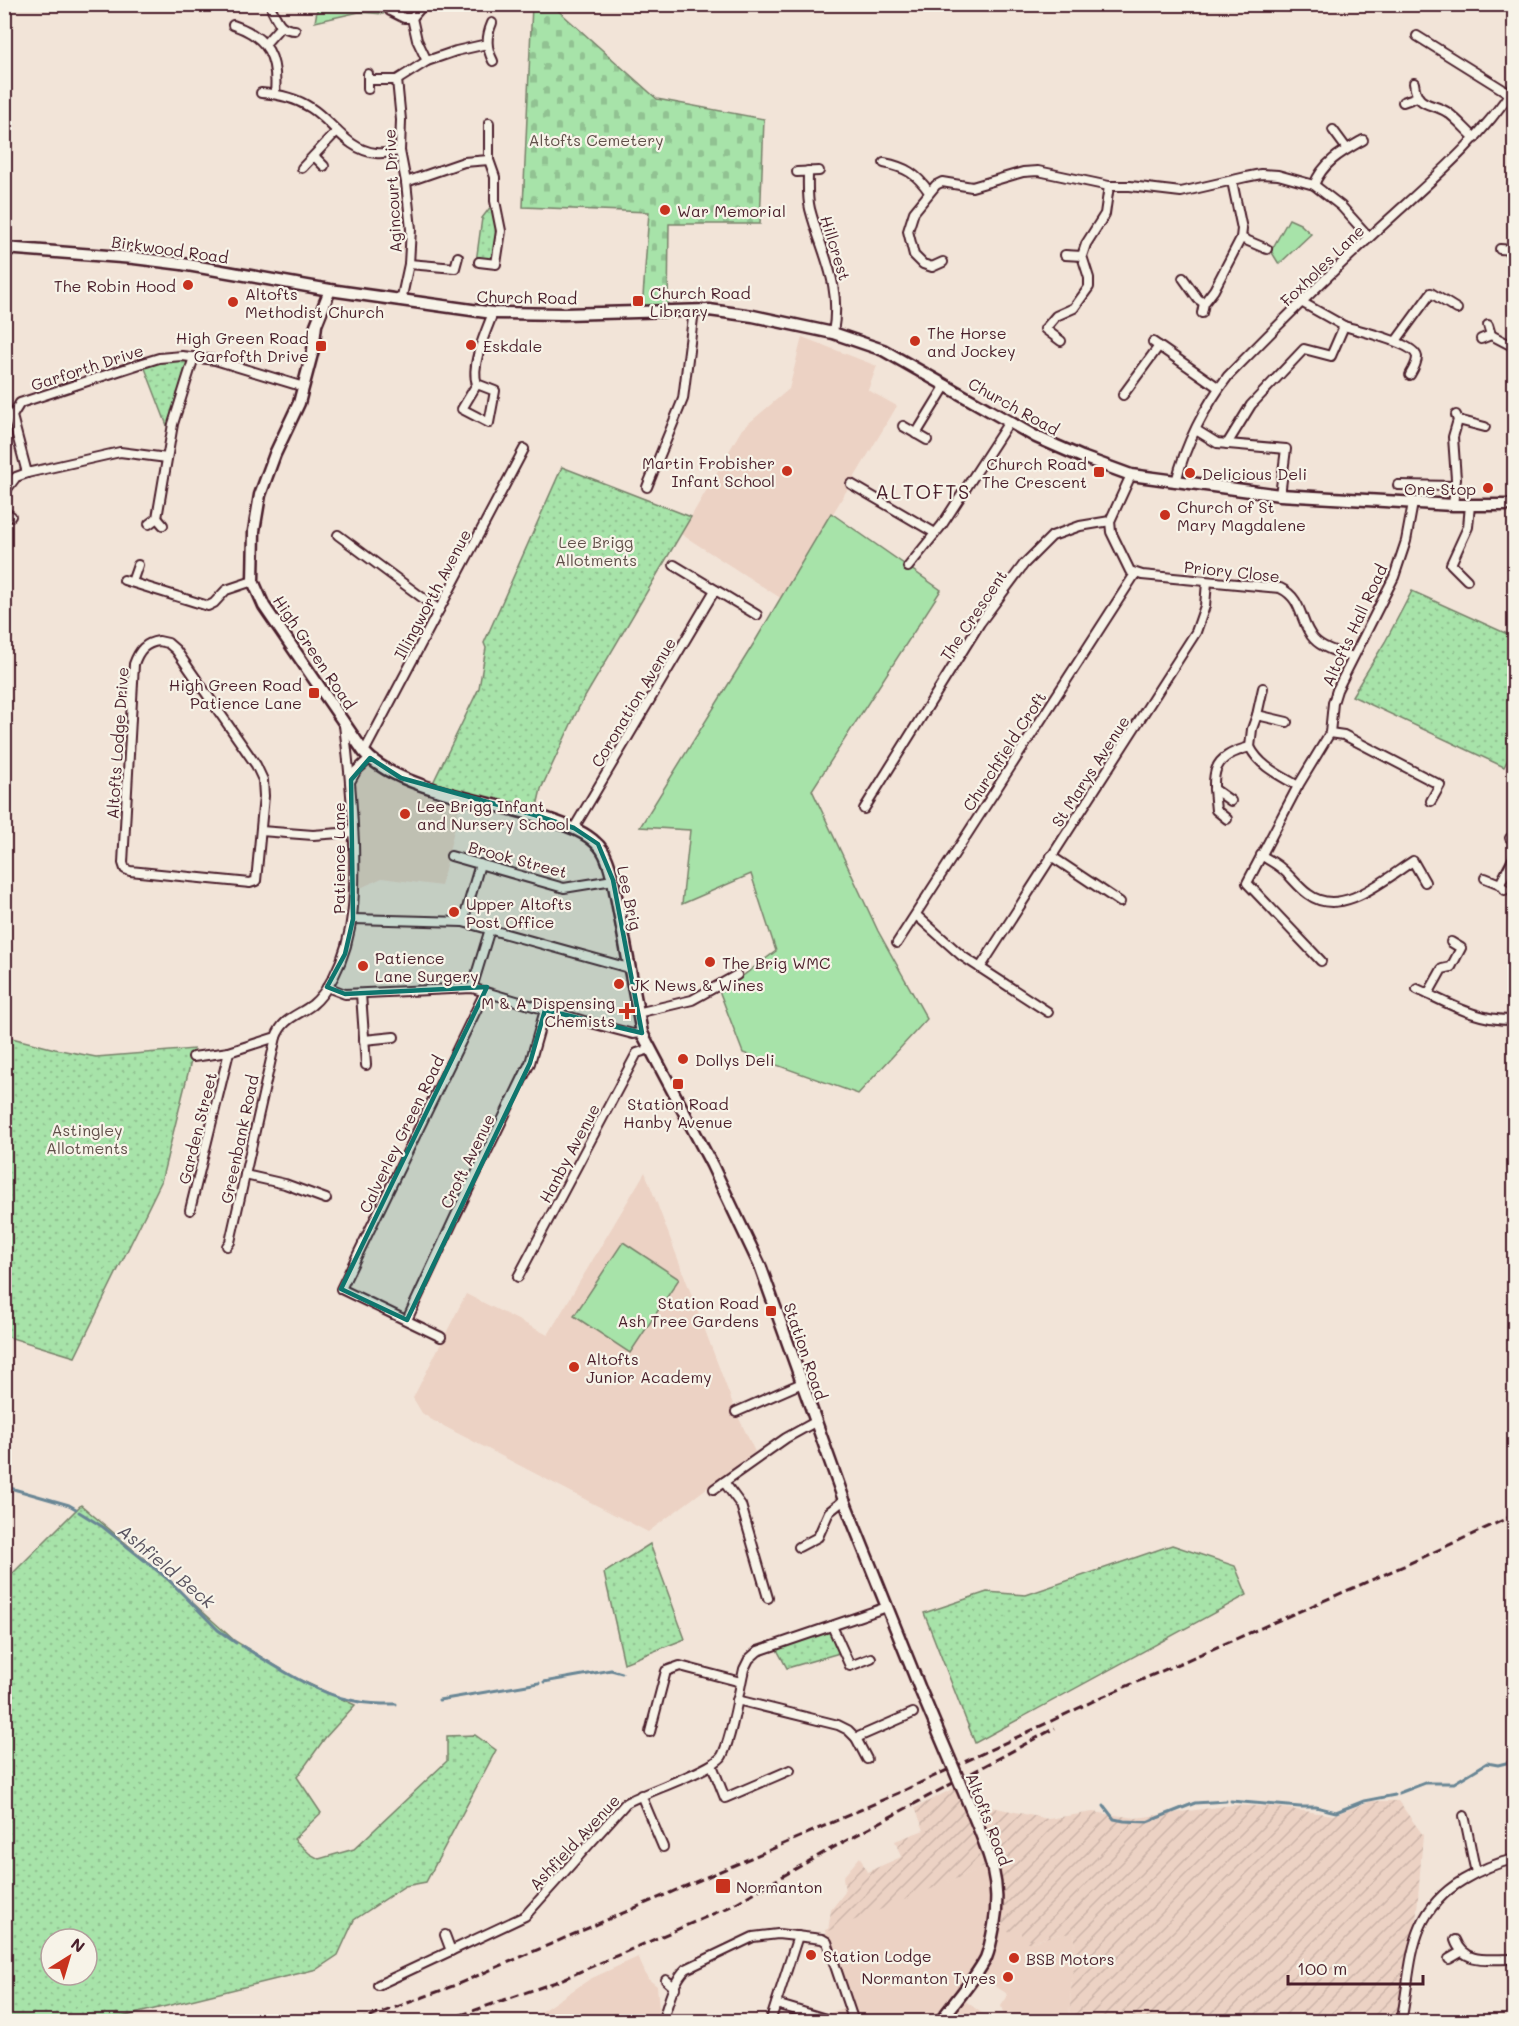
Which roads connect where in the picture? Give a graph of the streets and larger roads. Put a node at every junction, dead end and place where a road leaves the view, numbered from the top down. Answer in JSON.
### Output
{"nodes":[{"id":1,"x":424,"y":4,"type":"edge"},
{"id":2,"x":272,"y":10,"type":"dead end"},
{"id":3,"x":390,"y":11,"type":"dead end"},
{"id":4,"x":412,"y":18,"type":"junction"},
{"id":5,"x":492,"y":22,"type":"dead end"},
{"id":6,"x":233,"y":25,"type":"dead end"},
{"id":7,"x":280,"y":26,"type":"junction"},
{"id":8,"x":295,"y":30,"type":"dead end"},
{"id":9,"x":1417,"y":36,"type":"dead end"},
{"id":10,"x":265,"y":44,"type":"junction"},
{"id":11,"x":487,"y":44,"type":"junction"},
{"id":12,"x":427,"y":61,"type":"junction"},
{"id":13,"x":493,"y":61,"type":"dead end"},
{"id":14,"x":396,"y":80,"type":"junction"},
{"id":15,"x":368,"y":81,"type":"dead end"},
{"id":16,"x":1414,"y":83,"type":"dead end"},
{"id":17,"x":1512,"y":91,"type":"edge"},
{"id":18,"x":261,"y":93,"type":"dead end"},
{"id":19,"x":275,"y":94,"type":"junction"},
{"id":20,"x":1417,"y":97,"type":"junction"},
{"id":21,"x":1403,"y":102,"type":"dead end"},
{"id":22,"x":489,"y":123,"type":"dead end"},
{"id":23,"x":1333,"y":130,"type":"dead end"},
{"id":24,"x":337,"y":131,"type":"junction"},
{"id":25,"x":1475,"y":138,"type":"junction"},
{"id":26,"x":1363,"y":140,"type":"dead end"},
{"id":27,"x":1347,"y":149,"type":"junction"},
{"id":28,"x":400,"y":151,"type":"junction"},
{"id":29,"x":314,"y":156,"type":"junction"},
{"id":30,"x":489,"y":160,"type":"junction"},
{"id":31,"x":884,"y":163,"type":"dead end"},
{"id":32,"x":324,"y":166,"type":"dead end"},
{"id":33,"x":302,"y":168,"type":"dead end"},
{"id":34,"x":808,"y":171,"type":"junction"},
{"id":35,"x":819,"y":171,"type":"dead end"},
{"id":36,"x":797,"y":172,"type":"dead end"},
{"id":37,"x":1232,"y":181,"type":"junction"},
{"id":38,"x":406,"y":182,"type":"junction"},
{"id":39,"x":1314,"y":185,"type":"junction"},
{"id":40,"x":1109,"y":186,"type":"junction"},
{"id":41,"x":930,"y":192,"type":"junction"},
{"id":42,"x":1370,"y":237,"type":"junction"},
{"id":43,"x":1241,"y":238,"type":"junction"},
{"id":44,"x":4,"y":248,"type":"edge"},
{"id":45,"x":1266,"y":249,"type":"dead end"},
{"id":46,"x":1500,"y":249,"type":"dead end"},
{"id":47,"x":1514,"y":251,"type":"edge"},
{"id":48,"x":1065,"y":255,"type":"dead end"},
{"id":49,"x":1082,"y":256,"type":"junction"},
{"id":50,"x":458,"y":257,"type":"dead end"},
{"id":51,"x":479,"y":262,"type":"dead end"},
{"id":52,"x":943,"y":262,"type":"dead end"},
{"id":53,"x":409,"y":264,"type":"junction"},
{"id":54,"x":1183,"y":278,"type":"dead end"},
{"id":55,"x":330,"y":290,"type":"junction"},
{"id":56,"x":401,"y":301,"type":"junction"},
{"id":57,"x":1204,"y":303,"type":"junction"},
{"id":58,"x":1303,"y":303,"type":"junction"},
{"id":59,"x":1457,"y":309,"type":"dead end"},
{"id":60,"x":694,"y":310,"type":"junction"},
{"id":61,"x":493,"y":313,"type":"junction"},
{"id":62,"x":1202,"y":313,"type":"dead end"},
{"id":63,"x":1488,"y":325,"type":"dead end"},
{"id":64,"x":1344,"y":326,"type":"junction"},
{"id":65,"x":833,"y":333,"type":"junction"},
{"id":66,"x":1491,"y":335,"type":"junction"},
{"id":67,"x":1481,"y":339,"type":"dead end"},
{"id":68,"x":1061,"y":341,"type":"dead end"},
{"id":69,"x":1396,"y":341,"type":"junction"},
{"id":70,"x":1515,"y":347,"type":"edge"},
{"id":71,"x":194,"y":357,"type":"junction"},
{"id":72,"x":1410,"y":375,"type":"dead end"},
{"id":73,"x":477,"y":384,"type":"junction"},
{"id":74,"x":946,"y":385,"type":"junction"},
{"id":75,"x":304,"y":387,"type":"junction"},
{"id":76,"x":1219,"y":388,"type":"junction"},
{"id":77,"x":1123,"y":395,"type":"dead end"},
{"id":78,"x":1009,"y":423,"type":"junction"},
{"id":79,"x":903,"y":426,"type":"dead end"},
{"id":80,"x":1485,"y":427,"type":"dead end"},
{"id":81,"x":1196,"y":430,"type":"junction"},
{"id":82,"x":916,"y":434,"type":"junction"},
{"id":83,"x":927,"y":440,"type":"dead end"},
{"id":84,"x":1227,"y":444,"type":"junction"},
{"id":85,"x":524,"y":449,"type":"dead end"},
{"id":86,"x":167,"y":458,"type":"junction"},
{"id":87,"x":27,"y":473,"type":"junction"},
{"id":88,"x":1131,"y":475,"type":"junction"},
{"id":89,"x":1176,"y":482,"type":"junction"},
{"id":90,"x":851,"y":484,"type":"dead end"},
{"id":91,"x":1398,"y":485,"type":"dead end"},
{"id":92,"x":1455,"y":486,"type":"junction"},
{"id":93,"x":647,"y":488,"type":"dead end"},
{"id":94,"x":4,"y":492,"type":"edge"},
{"id":95,"x":1280,"y":495,"type":"junction"},
{"id":96,"x":1413,"y":503,"type":"junction"},
{"id":97,"x":1453,"y":505,"type":"junction"},
{"id":98,"x":1470,"y":505,"type":"junction"},
{"id":99,"x":1515,"y":505,"type":"edge"},
{"id":100,"x":157,"y":518,"type":"junction"},
{"id":101,"x":1110,"y":521,"type":"junction"},
{"id":102,"x":149,"y":524,"type":"dead end"},
{"id":103,"x":163,"y":525,"type":"dead end"},
{"id":104,"x":935,"y":533,"type":"junction"},
{"id":105,"x":342,"y":541,"type":"dead end"},
{"id":106,"x":138,"y":565,"type":"dead end"},
{"id":107,"x":674,"y":565,"type":"dead end"},
{"id":108,"x":908,"y":567,"type":"dead end"},
{"id":109,"x":1135,"y":574,"type":"junction"},
{"id":110,"x":1467,"y":580,"type":"dead end"},
{"id":111,"x":253,"y":581,"type":"junction"},
{"id":112,"x":1207,"y":582,"type":"junction"},
{"id":113,"x":715,"y":590,"type":"junction"},
{"id":114,"x":439,"y":610,"type":"junction"},
{"id":115,"x":757,"y":615,"type":"dead end"},
{"id":116,"x":1353,"y":657,"type":"junction"},
{"id":117,"x":1263,"y":688,"type":"dead end"},
{"id":118,"x":1257,"y":715,"type":"junction"},
{"id":119,"x":1287,"y":722,"type":"dead end"},
{"id":120,"x":344,"y":723,"type":"junction"},
{"id":121,"x":1329,"y":733,"type":"junction"},
{"id":122,"x":1250,"y":747,"type":"junction"},
{"id":123,"x":367,"y":755,"type":"junction"},
{"id":124,"x":351,"y":780,"type":"junction"},
{"id":125,"x":1298,"y":786,"type":"junction"},
{"id":126,"x":1214,"y":789,"type":"junction"},
{"id":127,"x":1231,"y":801,"type":"dead end"},
{"id":128,"x":1431,"y":801,"type":"dead end"},
{"id":129,"x":864,"y":809,"type":"dead end"},
{"id":130,"x":1227,"y":819,"type":"dead end"},
{"id":131,"x":574,"y":828,"type":"junction"},
{"id":132,"x":261,"y":831,"type":"junction"},
{"id":133,"x":353,"y":832,"type":"junction"},
{"id":134,"x":1261,"y":855,"type":"junction"},
{"id":135,"x":451,"y":856,"type":"dead end"},
{"id":136,"x":1051,"y":856,"type":"junction"},
{"id":137,"x":1515,"y":857,"type":"edge"},
{"id":138,"x":480,"y":864,"type":"junction"},
{"id":139,"x":1485,"y":878,"type":"dead end"},
{"id":140,"x":613,"y":880,"type":"junction"},
{"id":141,"x":1425,"y":882,"type":"dead end"},
{"id":142,"x":1120,"y":902,"type":"dead end"},
{"id":143,"x":916,"y":915,"type":"junction"},
{"id":144,"x":353,"y":919,"type":"junction"},
{"id":145,"x":463,"y":922,"type":"junction"},
{"id":146,"x":490,"y":929,"type":"junction"},
{"id":147,"x":1451,"y":942,"type":"dead end"},
{"id":148,"x":897,"y":943,"type":"dead end"},
{"id":149,"x":1321,"y":961,"type":"dead end"},
{"id":150,"x":980,"y":968,"type":"junction"},
{"id":151,"x":629,"y":969,"type":"junction"},
{"id":152,"x":738,"y":975,"type":"dead end"},
{"id":153,"x":327,"y":987,"type":"junction"},
{"id":154,"x":472,"y":988,"type":"junction"},
{"id":155,"x":1417,"y":989,"type":"dead end"},
{"id":156,"x":485,"y":992,"type":"junction"},
{"id":157,"x":361,"y":993,"type":"junction"},
{"id":158,"x":1428,"y":994,"type":"junction"},
{"id":159,"x":545,"y":1010,"type":"junction"},
{"id":160,"x":1048,"y":1012,"type":"dead end"},
{"id":161,"x":637,"y":1013,"type":"junction"},
{"id":162,"x":1515,"y":1020,"type":"edge"},
{"id":163,"x":642,"y":1034,"type":"junction"},
{"id":164,"x":276,"y":1037,"type":"junction"},
{"id":165,"x":394,"y":1037,"type":"dead end"},
{"id":166,"x":364,"y":1040,"type":"junction"},
{"id":167,"x":650,"y":1049,"type":"junction"},
{"id":168,"x":230,"y":1052,"type":"junction"},
{"id":169,"x":193,"y":1057,"type":"dead end"},
{"id":170,"x":366,"y":1065,"type":"dead end"},
{"id":171,"x":245,"y":1175,"type":"junction"},
{"id":172,"x":326,"y":1199,"type":"dead end"},
{"id":173,"x":190,"y":1210,"type":"dead end"},
{"id":174,"x":228,"y":1246,"type":"dead end"},
{"id":175,"x":518,"y":1277,"type":"dead end"},
{"id":176,"x":406,"y":1320,"type":"junction"},
{"id":177,"x":441,"y":1337,"type":"dead end"},
{"id":178,"x":802,"y":1383,"type":"junction"},
{"id":179,"x":736,"y":1412,"type":"dead end"},
{"id":180,"x":815,"y":1422,"type":"junction"},
{"id":181,"x":724,"y":1482,"type":"junction"},
{"id":182,"x":714,"y":1489,"type":"dead end"},
{"id":183,"x":844,"y":1500,"type":"junction"},
{"id":184,"x":804,"y":1533,"type":"dead end"},
{"id":185,"x":808,"y":1542,"type":"junction"},
{"id":186,"x":800,"y":1547,"type":"dead end"},
{"id":187,"x":768,"y":1599,"type":"dead end"},
{"id":188,"x":887,"y":1607,"type":"junction"},
{"id":189,"x":832,"y":1626,"type":"junction"},
{"id":190,"x":871,"y":1658,"type":"dead end"},
{"id":191,"x":741,"y":1682,"type":"junction"},
{"id":192,"x":920,"y":1689,"type":"joint"},
{"id":193,"x":737,"y":1700,"type":"junction"},
{"id":194,"x":913,"y":1713,"type":"dead end"},
{"id":195,"x":650,"y":1732,"type":"dead end"},
{"id":196,"x":856,"y":1738,"type":"junction"},
{"id":197,"x":867,"y":1759,"type":"dead end"},
{"id":198,"x":712,"y":1766,"type":"junction"},
{"id":199,"x":790,"y":1770,"type":"dead end"},
{"id":200,"x":641,"y":1795,"type":"junction"},
{"id":201,"x":1464,"y":1816,"type":"dead end"},
{"id":202,"x":663,"y":1847,"type":"dead end"},
{"id":203,"x":1515,"y":1859,"type":"edge"},
{"id":204,"x":1476,"y":1872,"type":"junction"},
{"id":205,"x":444,"y":1935,"type":"dead end"},
{"id":206,"x":798,"y":1936,"type":"junction"},
{"id":207,"x":1455,"y":1940,"type":"dead end"},
{"id":208,"x":451,"y":1951,"type":"junction"},
{"id":209,"x":1461,"y":1952,"type":"junction"},
{"id":210,"x":1449,"y":1959,"type":"dead end"},
{"id":211,"x":1515,"y":1959,"type":"edge"},
{"id":212,"x":666,"y":1980,"type":"dead end"},
{"id":213,"x":378,"y":1985,"type":"dead end"},
{"id":214,"x":675,"y":1988,"type":"junction"},
{"id":215,"x":776,"y":2004,"type":"junction"},
{"id":216,"x":824,"y":2020,"type":"edge"},
{"id":217,"x":662,"y":2022,"type":"edge"},
{"id":218,"x":770,"y":2022,"type":"edge"},
{"id":219,"x":837,"y":2022,"type":"edge"},
{"id":220,"x":854,"y":2022,"type":"edge"},
{"id":221,"x":940,"y":2022,"type":"edge"},
{"id":222,"x":1401,"y":2022,"type":"edge"}],
"edges":[{"from":1,"to":4,"type":"street"},
{"from":2,"to":7,"type":"street"},
{"from":3,"to":4,"type":"street"},
{"from":4,"to":12,"type":"street"},
{"from":5,"to":11,"type":"street"},
{"from":6,"to":10,"type":"street"},
{"from":7,"to":8,"type":"street"},
{"from":7,"to":10,"type":"street"},
{"from":9,"to":17,"type":"street"},
{"from":10,"to":19,"type":"street"},
{"from":11,"to":12,"type":"street"},
{"from":11,"to":13,"type":"street"},
{"from":12,"to":14,"type":"street"},
{"from":14,"to":15,"type":"street"},
{"from":14,"to":28,"type":"street","name":"Agincourt Drive"},
{"from":16,"to":20,"type":"street"},
{"from":17,"to":25,"type":"street","name":"Foxholes Lane"},
{"from":18,"to":19,"type":"street"},
{"from":19,"to":24,"type":"street"},
{"from":20,"to":21,"type":"street"},
{"from":20,"to":25,"type":"street"},
{"from":22,"to":30,"type":"street"},
{"from":23,"to":27,"type":"street"},
{"from":24,"to":28,"type":"street"},
{"from":24,"to":29,"type":"street"},
{"from":25,"to":42,"type":"street","name":"Foxholes Lane"},
{"from":26,"to":27,"type":"street"},
{"from":27,"to":39,"type":"street"},
{"from":28,"to":38,"type":"street","name":"Agincourt Drive"},
{"from":29,"to":32,"type":"street"},
{"from":29,"to":33,"type":"street"},
{"from":30,"to":38,"type":"street"},
{"from":30,"to":51,"type":"street"},
{"from":31,"to":41,"type":"street"},
{"from":34,"to":35,"type":"street"},
{"from":34,"to":36,"type":"street"},
{"from":34,"to":65,"type":"street","name":"Hillcrest"},
{"from":37,"to":39,"type":"street"},
{"from":37,"to":40,"type":"street"},
{"from":37,"to":43,"type":"street"},
{"from":38,"to":53,"type":"street","name":"Agincourt Drive"},
{"from":39,"to":42,"type":"street"},
{"from":40,"to":41,"type":"street"},
{"from":40,"to":49,"type":"street"},
{"from":41,"to":52,"type":"street"},
{"from":42,"to":58,"type":"street","name":"Foxholes Lane"},
{"from":43,"to":45,"type":"street"},
{"from":43,"to":57,"type":"street"},
{"from":44,"to":55,"type":"street","name":"Birkwood Road"},
{"from":46,"to":47,"type":"street"},
{"from":48,"to":49,"type":"street"},
{"from":49,"to":68,"type":"street"},
{"from":50,"to":53,"type":"street"},
{"from":53,"to":56,"type":"street","name":"Agincourt Drive"},
{"from":54,"to":57,"type":"street"},
{"from":55,"to":56,"type":"street","name":"Church Road"},
{"from":55,"to":75,"type":"street","name":"High Green Road"},
{"from":56,"to":61,"type":"street","name":"Church Road"},
{"from":57,"to":62,"type":"street"},
{"from":58,"to":64,"type":"street"},
{"from":58,"to":76,"type":"street","name":"Foxholes Lane"},
{"from":59,"to":69,"type":"street"},
{"from":60,"to":61,"type":"street","name":"Church Road"},
{"from":60,"to":65,"type":"street","name":"Church Road"},
{"from":60,"to":93,"type":"street"},
{"from":61,"to":73,"type":"street"},
{"from":63,"to":66,"type":"street"},
{"from":64,"to":69,"type":"street"},
{"from":64,"to":84,"type":"street"},
{"from":65,"to":74,"type":"street","name":"Church Road"},
{"from":66,"to":67,"type":"street"},
{"from":66,"to":70,"type":"street"},
{"from":69,"to":72,"type":"street"},
{"from":71,"to":75,"type":"street","name":"Garforth Drive"},
{"from":71,"to":86,"type":"street"},
{"from":71,"to":87,"type":"street","name":"Garforth Drive"},
{"from":73,"to":73,"type":"street"},
{"from":74,"to":78,"type":"street","name":"Church Road"},
{"from":74,"to":82,"type":"street"},
{"from":75,"to":111,"type":"street","name":"High Green Road"},
{"from":76,"to":77,"type":"street"},
{"from":76,"to":81,"type":"street","name":"Foxholes Lane"},
{"from":78,"to":88,"type":"street","name":"Church Road"},
{"from":78,"to":104,"type":"street"},
{"from":79,"to":82,"type":"street"},
{"from":80,"to":92,"type":"street"},
{"from":81,"to":84,"type":"street"},
{"from":81,"to":89,"type":"street","name":"Foxholes Lane"},
{"from":82,"to":83,"type":"street"},
{"from":84,"to":95,"type":"street"},
{"from":85,"to":114,"type":"street","name":"Illingworth Avenue"},
{"from":86,"to":87,"type":"street"},
{"from":86,"to":100,"type":"street"},
{"from":87,"to":94,"type":"street"},
{"from":88,"to":89,"type":"street","name":"Church Road"},
{"from":88,"to":101,"type":"street"},
{"from":89,"to":95,"type":"street","name":"Church Road"},
{"from":90,"to":104,"type":"street"},
{"from":91,"to":92,"type":"street"},
{"from":92,"to":97,"type":"street"},
{"from":95,"to":96,"type":"street","name":"Church Road"},
{"from":96,"to":97,"type":"street","name":"Church Road"},
{"from":96,"to":116,"type":"street","name":"Altofts Hall Road"},
{"from":97,"to":98,"type":"street","name":"Church Road"},
{"from":98,"to":99,"type":"street","name":"Church Road"},
{"from":98,"to":110,"type":"street"},
{"from":100,"to":102,"type":"street"},
{"from":100,"to":103,"type":"street"},
{"from":101,"to":109,"type":"street"},
{"from":101,"to":129,"type":"street","name":"The Crescent"},
{"from":104,"to":108,"type":"street"},
{"from":105,"to":114,"type":"street"},
{"from":106,"to":111,"type":"street"},
{"from":107,"to":113,"type":"street"},
{"from":109,"to":112,"type":"street","name":"Priory Close"},
{"from":109,"to":143,"type":"street","name":"Churchfield Croft"},
{"from":111,"to":120,"type":"street","name":"High Green Road"},
{"from":112,"to":116,"type":"street","name":"Priory Close"},
{"from":112,"to":136,"type":"street","name":"St Marys Avenue"},
{"from":113,"to":115,"type":"street"},
{"from":113,"to":131,"type":"street","name":"Coronation Avenue"},
{"from":114,"to":123,"type":"street","name":"Illingworth Avenue"},
{"from":116,"to":121,"type":"street","name":"Altofts Hall Road"},
{"from":117,"to":118,"type":"street"},
{"from":118,"to":119,"type":"street"},
{"from":118,"to":122,"type":"street"},
{"from":120,"to":123,"type":"street","name":"High Green Road"},
{"from":120,"to":124,"type":"street","name":"Patience Lane"},
{"from":121,"to":125,"type":"street","name":"Altofts Hall Road"},
{"from":121,"to":128,"type":"street"},
{"from":122,"to":125,"type":"street"},
{"from":122,"to":126,"type":"street"},
{"from":123,"to":124,"type":"street","name":"Patience Lane"},
{"from":123,"to":131,"type":"street","name":"Lee Brig"},
{"from":124,"to":133,"type":"street","name":"Patience Lane"},
{"from":125,"to":134,"type":"street","name":"Altofts Hall Road"},
{"from":126,"to":127,"type":"street"},
{"from":126,"to":130,"type":"street"},
{"from":131,"to":140,"type":"street","name":"Lee Brig"},
{"from":132,"to":132,"type":"street","name":"Altofts Lodge Drive"},
{"from":132,"to":133,"type":"street"},
{"from":133,"to":144,"type":"street","name":"Patience Lane"},
{"from":134,"to":141,"type":"street"},
{"from":134,"to":149,"type":"street","name":"Altofts Hall Road"},
{"from":135,"to":138,"type":"street","name":"Brook Street"},
{"from":136,"to":142,"type":"street"},
{"from":136,"to":150,"type":"street","name":"St Marys Avenue"},
{"from":137,"to":139,"type":"street"},
{"from":138,"to":140,"type":"street","name":"Brook Street"},
{"from":138,"to":145,"type":"street"},
{"from":140,"to":151,"type":"street","name":"Lee Brig"},
{"from":143,"to":148,"type":"street","name":"Churchfield Croft"},
{"from":143,"to":150,"type":"street"},
{"from":144,"to":145,"type":"street"},
{"from":144,"to":153,"type":"street","name":"Patience Lane"},
{"from":145,"to":146,"type":"street"},
{"from":146,"to":151,"type":"street"},
{"from":146,"to":154,"type":"street"},
{"from":147,"to":158,"type":"street"},
{"from":150,"to":160,"type":"street"},
{"from":151,"to":161,"type":"street","name":"Lee Brig"},
{"from":152,"to":161,"type":"street"},
{"from":153,"to":157,"type":"street"},
{"from":153,"to":164,"type":"street","name":"Patience Lane"},
{"from":154,"to":156,"type":"street"},
{"from":154,"to":157,"type":"street"},
{"from":155,"to":158,"type":"street"},
{"from":156,"to":159,"type":"street"},
{"from":156,"to":176,"type":"street","name":"Calverley Green Road"},
{"from":157,"to":166,"type":"street"},
{"from":158,"to":162,"type":"street"},
{"from":159,"to":163,"type":"street"},
{"from":159,"to":176,"type":"street","name":"Croft Avenue"},
{"from":161,"to":163,"type":"street","name":"Lee Brig"},
{"from":163,"to":167,"type":"street","name":"Station Road"},
{"from":164,"to":168,"type":"street"},
{"from":164,"to":171,"type":"street","name":"Greenbank Road"},
{"from":165,"to":166,"type":"street"},
{"from":166,"to":170,"type":"street"},
{"from":167,"to":175,"type":"street","name":"Hanby Avenue"},
{"from":167,"to":178,"type":"street","name":"Station Road"},
{"from":168,"to":169,"type":"street"},
{"from":168,"to":173,"type":"street","name":"Garden Street"},
{"from":171,"to":172,"type":"street"},
{"from":171,"to":174,"type":"street","name":"Greenbank Road"},
{"from":176,"to":177,"type":"street"},
{"from":178,"to":179,"type":"street"},
{"from":178,"to":180,"type":"street","name":"Station Road"},
{"from":180,"to":181,"type":"street"},
{"from":180,"to":183,"type":"street","name":"Station Road"},
{"from":181,"to":182,"type":"street"},
{"from":181,"to":187,"type":"street"},
{"from":183,"to":185,"type":"street"},
{"from":183,"to":188,"type":"street","name":"Station Road"},
{"from":184,"to":185,"type":"street"},
{"from":185,"to":186,"type":"street"},
{"from":188,"to":189,"type":"street"},
{"from":188,"to":192,"type":"street","name":"Station Road"},
{"from":189,"to":190,"type":"street"},
{"from":189,"to":191,"type":"street"},
{"from":191,"to":193,"type":"street"},
{"from":191,"to":195,"type":"street"},
{"from":192,"to":221,"type":"street","name":"Altofts Road","bridge":true},
{"from":193,"to":196,"type":"street"},
{"from":193,"to":198,"type":"street"},
{"from":194,"to":196,"type":"street"},
{"from":196,"to":197,"type":"street"},
{"from":198,"to":199,"type":"street"},
{"from":198,"to":200,"type":"street","name":"Ashfield Avenue"},
{"from":200,"to":202,"type":"street"},
{"from":200,"to":208,"type":"street","name":"Ashfield Avenue"},
{"from":201,"to":204,"type":"street"},
{"from":203,"to":204,"type":"street"},
{"from":204,"to":222,"type":"street"},
{"from":205,"to":208,"type":"street"},
{"from":206,"to":214,"type":"street"},
{"from":206,"to":215,"type":"street"},
{"from":206,"to":220,"type":"street"},
{"from":207,"to":209,"type":"street"},
{"from":208,"to":213,"type":"street","name":"Ashfield Avenue"},
{"from":209,"to":210,"type":"street"},
{"from":209,"to":211,"type":"street"},
{"from":212,"to":214,"type":"street"},
{"from":214,"to":217,"type":"street"},
{"from":215,"to":216,"type":"street"},
{"from":215,"to":218,"type":"street"},
{"from":216,"to":219,"type":"street"}]}
